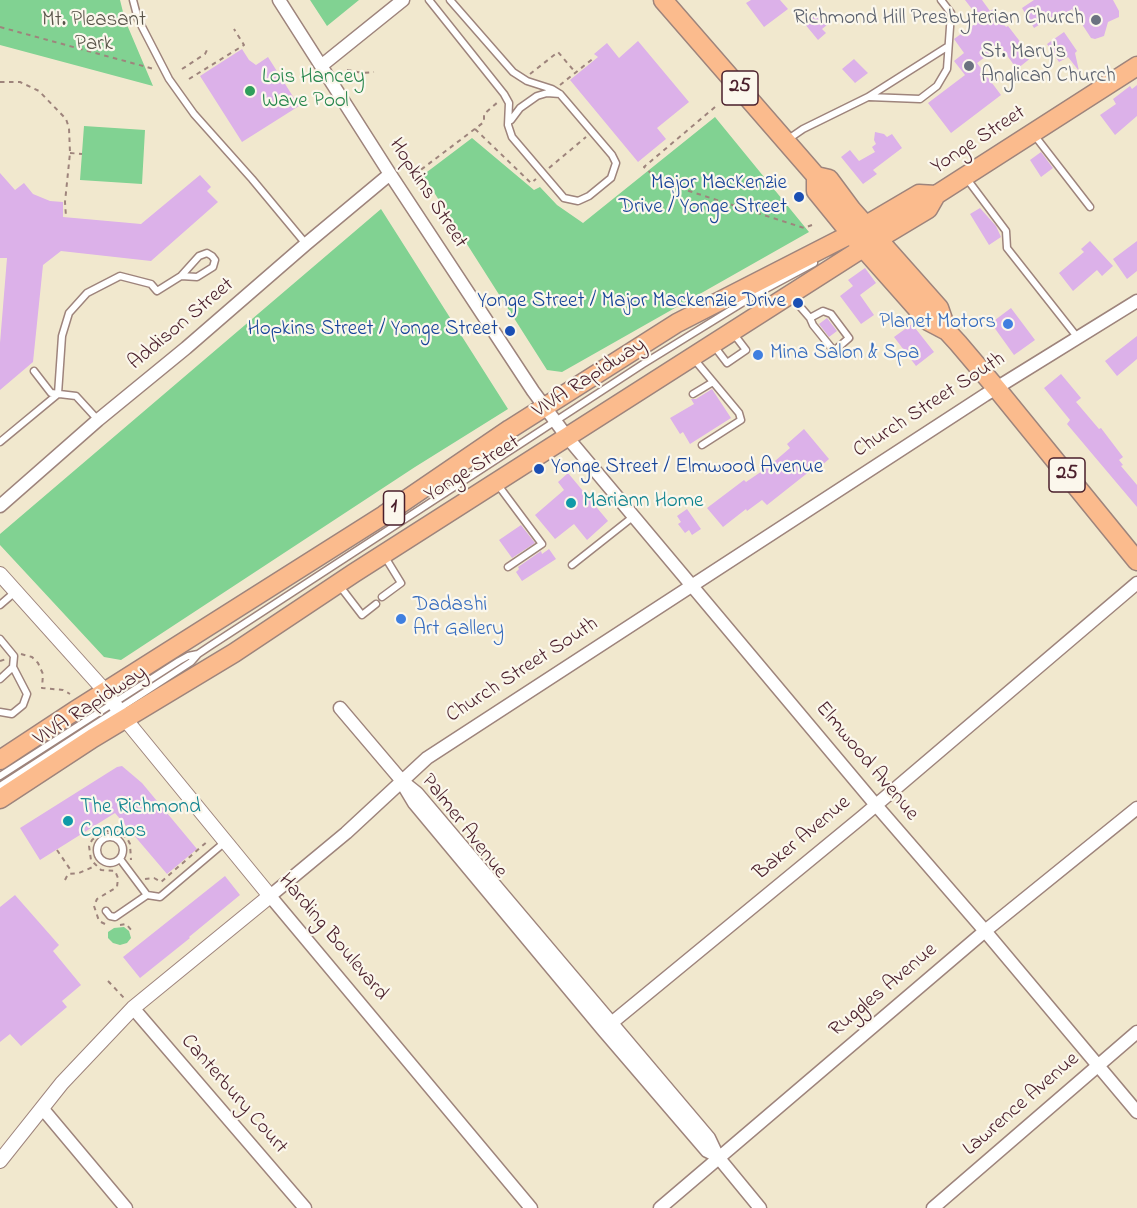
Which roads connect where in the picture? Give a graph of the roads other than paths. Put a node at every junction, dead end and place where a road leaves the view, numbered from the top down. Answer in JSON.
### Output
{"nodes":[{"id":1,"x":133,"y":0,"type":"edge"},
{"id":2,"x":279,"y":0,"type":"edge"},
{"id":3,"x":403,"y":0,"type":"edge"},
{"id":4,"x":429,"y":0,"type":"edge"},
{"id":5,"x":450,"y":0,"type":"edge"},
{"id":6,"x":663,"y":0,"type":"edge"},
{"id":7,"x":941,"y":0,"type":"edge"},
{"id":8,"x":947,"y":47,"type":"junction"},
{"id":9,"x":321,"y":66,"type":"junction"},
{"id":10,"x":1137,"y":66,"type":"edge"},
{"id":11,"x":561,"y":94,"type":"junction"},
{"id":12,"x":868,"y":97,"type":"junction"},
{"id":13,"x":508,"y":125,"type":"junction"},
{"id":14,"x":1033,"y":133,"type":"junction"},
{"id":15,"x":786,"y":141,"type":"junction"},
{"id":16,"x":390,"y":174,"type":"junction"},
{"id":17,"x":964,"y":176,"type":"junction"},
{"id":18,"x":1090,"y":207,"type":"dead end"},
{"id":19,"x":865,"y":236,"type":"junction"},
{"id":20,"x":306,"y":244,"type":"junction"},
{"id":21,"x":841,"y":252,"type":"dead end"},
{"id":22,"x":820,"y":260,"type":"dead end"},
{"id":23,"x":774,"y":274,"type":"junction"},
{"id":24,"x":181,"y":276,"type":"junction"},
{"id":25,"x":760,"y":292,"type":"junction"},
{"id":26,"x":790,"y":295,"type":"junction"},
{"id":27,"x":1137,"y":301,"type":"edge"},
{"id":28,"x":810,"y":318,"type":"junction"},
{"id":29,"x":1078,"y":338,"type":"junction"},
{"id":30,"x":692,"y":357,"type":"junction"},
{"id":31,"x":34,"y":371,"type":"dead end"},
{"id":32,"x":712,"y":382,"type":"junction"},
{"id":33,"x":997,"y":389,"type":"junction"},
{"id":34,"x":58,"y":394,"type":"junction"},
{"id":35,"x":693,"y":394,"type":"dead end"},
{"id":36,"x":550,"y":415,"type":"junction"},
{"id":37,"x":98,"y":420,"type":"junction"},
{"id":38,"x":567,"y":436,"type":"junction"},
{"id":39,"x":0,"y":442,"type":"edge"},
{"id":40,"x":702,"y":445,"type":"dead end"},
{"id":41,"x":496,"y":482,"type":"junction"},
{"id":42,"x":0,"y":506,"type":"edge"},
{"id":43,"x":634,"y":516,"type":"junction"},
{"id":44,"x":382,"y":554,"type":"junction"},
{"id":45,"x":1137,"y":561,"type":"edge"},
{"id":46,"x":572,"y":565,"type":"dead end"},
{"id":47,"x":508,"y":567,"type":"dead end"},
{"id":48,"x":0,"y":574,"type":"edge"},
{"id":49,"x":1137,"y":583,"type":"edge"},
{"id":50,"x":338,"y":584,"type":"junction"},
{"id":51,"x":692,"y":585,"type":"junction"},
{"id":52,"x":15,"y":591,"type":"junction"},
{"id":53,"x":382,"y":597,"type":"dead end"},
{"id":54,"x":376,"y":604,"type":"dead end"},
{"id":55,"x":0,"y":605,"type":"edge"},
{"id":56,"x":0,"y":639,"type":"edge"},
{"id":57,"x":13,"y":667,"type":"junction"},
{"id":58,"x":0,"y":679,"type":"edge"},
{"id":59,"x":115,"y":706,"type":"junction"},
{"id":60,"x":340,"y":708,"type":"dead end"},
{"id":61,"x":0,"y":712,"type":"edge"},
{"id":62,"x":0,"y":760,"type":"edge"},
{"id":63,"x":0,"y":776,"type":"edge"},
{"id":64,"x":402,"y":781,"type":"junction"},
{"id":65,"x":0,"y":786,"type":"edge"},
{"id":66,"x":0,"y":799,"type":"edge"},
{"id":67,"x":875,"y":804,"type":"junction"},
{"id":68,"x":1137,"y":808,"type":"edge"},
{"id":69,"x":226,"y":842,"type":"junction"},
{"id":70,"x":120,"y":859,"type":"junction"},
{"id":71,"x":147,"y":895,"type":"junction"},
{"id":72,"x":270,"y":896,"type":"junction"},
{"id":73,"x":106,"y":911,"type":"dead end"},
{"id":74,"x":985,"y":931,"type":"junction"},
{"id":75,"x":129,"y":1004,"type":"junction"},
{"id":76,"x":607,"y":1026,"type":"junction"},
{"id":77,"x":1137,"y":1032,"type":"edge"},
{"id":78,"x":1098,"y":1064,"type":"junction"},
{"id":79,"x":42,"y":1108,"type":"junction"},
{"id":80,"x":1137,"y":1112,"type":"edge"},
{"id":81,"x":718,"y":1157,"type":"junction"},
{"id":82,"x":0,"y":1161,"type":"edge"},
{"id":83,"x":126,"y":1208,"type":"edge"},
{"id":84,"x":305,"y":1208,"type":"edge"},
{"id":85,"x":531,"y":1208,"type":"edge"},
{"id":86,"x":660,"y":1208,"type":"edge"},
{"id":87,"x":760,"y":1208,"type":"edge"},
{"id":88,"x":933,"y":1208,"type":"edge"}],
"edges":[{"from":1,"to":20,"type":"lane"},
{"from":2,"to":9,"type":"street","name":"Hopkins Street"},
{"from":3,"to":9,"type":"street"},
{"from":4,"to":13,"type":"lane"},
{"from":5,"to":11,"type":"lane"},
{"from":6,"to":15,"type":"main road","number":"25"},
{"from":7,"to":8,"type":"lane"},
{"from":8,"to":12,"type":"lane"},
{"from":8,"to":12,"type":"lane"},
{"from":9,"to":16,"type":"street","name":"Hopkins Street"},
{"from":10,"to":14,"type":"main road","name":"Yonge Street"},
{"from":11,"to":13,"type":"lane"},
{"from":11,"to":13,"type":"lane"},
{"from":12,"to":15,"type":"lane"},
{"from":14,"to":17,"type":"main road","name":"Yonge Street"},
{"from":14,"to":18,"type":"lane"},
{"from":15,"to":19,"type":"main road","number":"25"},
{"from":16,"to":20,"type":"street","name":"Addison Street"},
{"from":16,"to":36,"type":"street","name":"Hopkins Street"},
{"from":17,"to":19,"type":"main road","name":"Yonge Street"},
{"from":17,"to":29,"type":"lane"},
{"from":19,"to":21,"type":"lane"},
{"from":19,"to":23,"type":"main road","name":"Yonge Street","number":"1"},
{"from":19,"to":26,"type":"main road","name":"Yonge Street","number":"1"},
{"from":19,"to":33,"type":"main road","number":"25"},
{"from":20,"to":37,"type":"street","name":"Addison Street"},
{"from":22,"to":25,"type":"lane","name":"VIVA Rapidway"},
{"from":23,"to":25,"type":"lane","name":"VIVA Rapidway"},
{"from":23,"to":36,"type":"main road","name":"Yonge Street","number":"1"},
{"from":24,"to":24,"type":"lane"},
{"from":24,"to":34,"type":"lane"},
{"from":25,"to":36,"type":"lane","name":"VIVA Rapidway"},
{"from":26,"to":28,"type":"lane"},
{"from":26,"to":30,"type":"main road","name":"Yonge Street","number":"1"},
{"from":27,"to":29,"type":"street","name":"Church Street South"},
{"from":28,"to":28,"type":"lane"},
{"from":29,"to":33,"type":"street","name":"Church Street South"},
{"from":30,"to":32,"type":"lane"},
{"from":30,"to":38,"type":"main road","name":"Yonge Street","number":"1"},
{"from":31,"to":34,"type":"lane"},
{"from":32,"to":35,"type":"lane"},
{"from":32,"to":40,"type":"lane"},
{"from":33,"to":45,"type":"main road","number":"25"},
{"from":33,"to":51,"type":"street","name":"Church Street South"},
{"from":34,"to":37,"type":"lane"},
{"from":34,"to":39,"type":"lane"},
{"from":36,"to":38,"type":"street","name":"Hopkins Street"},
{"from":36,"to":59,"type":"lane","name":"VIVA Rapidway"},
{"from":36,"to":59,"type":"main road","name":"Yonge Street","number":"1"},
{"from":37,"to":42,"type":"street","name":"Addison Street"},
{"from":38,"to":41,"type":"main road","name":"Yonge Street","number":"1"},
{"from":38,"to":43,"type":"street","name":"Elmwood Avenue"},
{"from":41,"to":44,"type":"main road","name":"Yonge Street","number":"1"},
{"from":41,"to":47,"type":"lane"},
{"from":43,"to":46,"type":"lane"},
{"from":43,"to":51,"type":"street","name":"Elmwood Avenue"},
{"from":44,"to":50,"type":"main road","name":"Yonge Street","number":"1"},
{"from":44,"to":53,"type":"lane"},
{"from":48,"to":52,"type":"street","name":"Harding Boulevard"},
{"from":49,"to":67,"type":"street","name":"Baker Avenue"},
{"from":50,"to":54,"type":"lane"},
{"from":50,"to":59,"type":"main road","name":"Yonge Street","number":"1"},
{"from":51,"to":64,"type":"street","name":"Church Street South"},
{"from":51,"to":67,"type":"street","name":"Elmwood Avenue"},
{"from":52,"to":55,"type":"lane"},
{"from":52,"to":59,"type":"street","name":"Harding Boulevard"},
{"from":56,"to":57,"type":"lane"},
{"from":57,"to":58,"type":"lane"},
{"from":57,"to":61,"type":"lane"},
{"from":59,"to":62,"type":"main road","name":"Yonge Street","number":"1"},
{"from":59,"to":63,"type":"lane","name":"VIVA Rapidway"},
{"from":59,"to":65,"type":"lane","name":"VIVA Rapidway"},
{"from":59,"to":66,"type":"main road","name":"Yonge Street","number":"1"},
{"from":59,"to":69,"type":"street","name":"Harding Boulevard"},
{"from":60,"to":64,"type":"street","name":"Palmer Avenue"},
{"from":64,"to":72,"type":"street","name":"Church Street South"},
{"from":64,"to":76,"type":"street","name":"Palmer Avenue"},
{"from":67,"to":74,"type":"street","name":"Elmwood Avenue"},
{"from":67,"to":76,"type":"street","name":"Baker Avenue"},
{"from":68,"to":74,"type":"street","name":"Ruggles Avenue"},
{"from":69,"to":71,"type":"lane"},
{"from":69,"to":72,"type":"street","name":"Harding Boulevard"},
{"from":70,"to":70,"type":"lane"},
{"from":70,"to":71,"type":"lane"},
{"from":71,"to":73,"type":"lane"},
{"from":72,"to":75,"type":"street","name":"Church Street South"},
{"from":72,"to":85,"type":"street","name":"Harding Boulevard"},
{"from":74,"to":78,"type":"street","name":"Elmwood Avenue"},
{"from":74,"to":81,"type":"street","name":"Ruggles Avenue"},
{"from":75,"to":79,"type":"street","name":"Church Street South"},
{"from":75,"to":84,"type":"street","name":"Canterbury Court"},
{"from":76,"to":81,"type":"street","name":"Palmer Avenue"},
{"from":77,"to":78,"type":"street","name":"Lawrence Avenue"},
{"from":78,"to":80,"type":"street","name":"Elmwood Avenue"},
{"from":78,"to":88,"type":"street","name":"Lawrence Avenue"},
{"from":79,"to":82,"type":"street","name":"Church Street South"},
{"from":79,"to":83,"type":"street"},
{"from":81,"to":86,"type":"street","name":"Ruggles Avenue"},
{"from":81,"to":87,"type":"street","name":"Palmer Avenue"}]}
